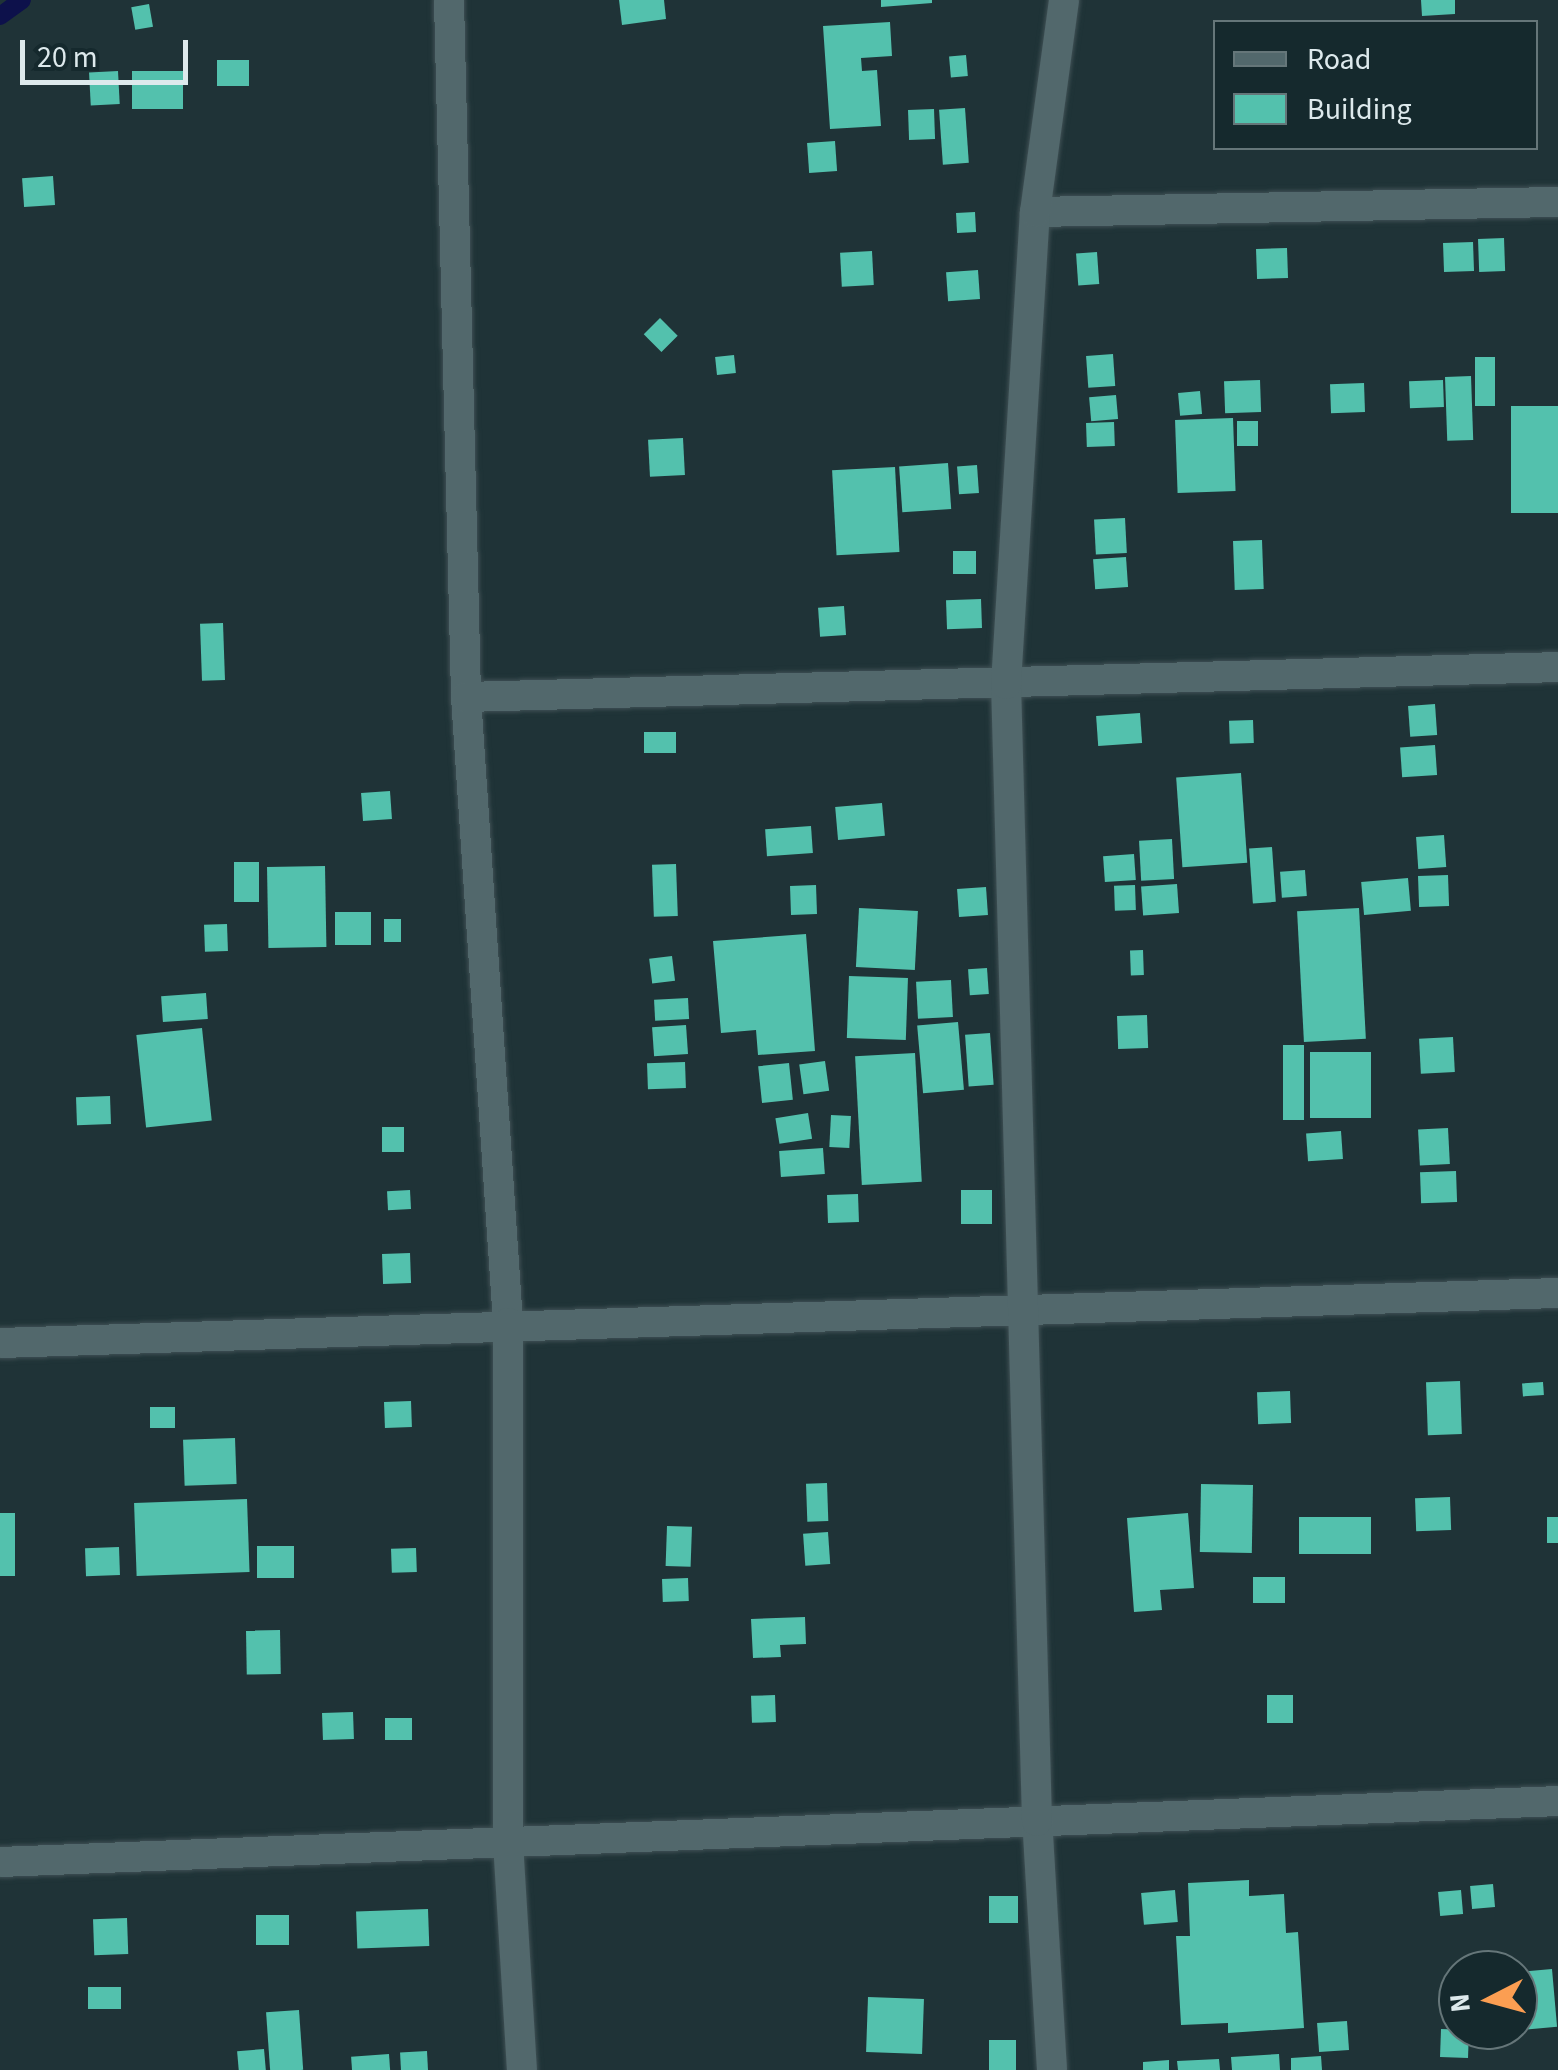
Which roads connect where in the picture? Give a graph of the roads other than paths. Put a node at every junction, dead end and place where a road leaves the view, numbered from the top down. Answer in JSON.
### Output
{"nodes":[{"id":1,"x":450,"y":0,"type":"edge"},
{"id":2,"x":1064,"y":0,"type":"edge"},
{"id":3,"x":1558,"y":202,"type":"edge"},
{"id":4,"x":1035,"y":212,"type":"junction"},
{"id":5,"x":1558,"y":667,"type":"edge"},
{"id":6,"x":1006,"y":684,"type":"junction"},
{"id":7,"x":466,"y":698,"type":"junction"},
{"id":8,"x":1558,"y":1293,"type":"edge"},
{"id":9,"x":1023,"y":1308,"type":"junction"},
{"id":10,"x":508,"y":1324,"type":"junction"},
{"id":11,"x":0,"y":1344,"type":"edge"},
{"id":12,"x":1558,"y":1801,"type":"edge"},
{"id":13,"x":1038,"y":1822,"type":"junction"},
{"id":14,"x":508,"y":1842,"type":"junction"},
{"id":15,"x":0,"y":1862,"type":"edge"},
{"id":16,"x":522,"y":2070,"type":"edge"},
{"id":17,"x":1052,"y":2070,"type":"edge"}],
"edges":[{"from":1,"to":7,"type":"street"},
{"from":2,"to":4,"type":"street"},
{"from":3,"to":4,"type":"street"},
{"from":4,"to":6,"type":"street"},
{"from":5,"to":6,"type":"street"},
{"from":6,"to":7,"type":"street"},
{"from":6,"to":9,"type":"street"},
{"from":7,"to":10,"type":"street"},
{"from":8,"to":9,"type":"street"},
{"from":9,"to":10,"type":"street"},
{"from":9,"to":13,"type":"street"},
{"from":10,"to":11,"type":"street"},
{"from":10,"to":14,"type":"street"},
{"from":12,"to":13,"type":"street"},
{"from":13,"to":14,"type":"street"},
{"from":13,"to":17,"type":"street"},
{"from":14,"to":15,"type":"street"},
{"from":14,"to":16,"type":"street"}]}
